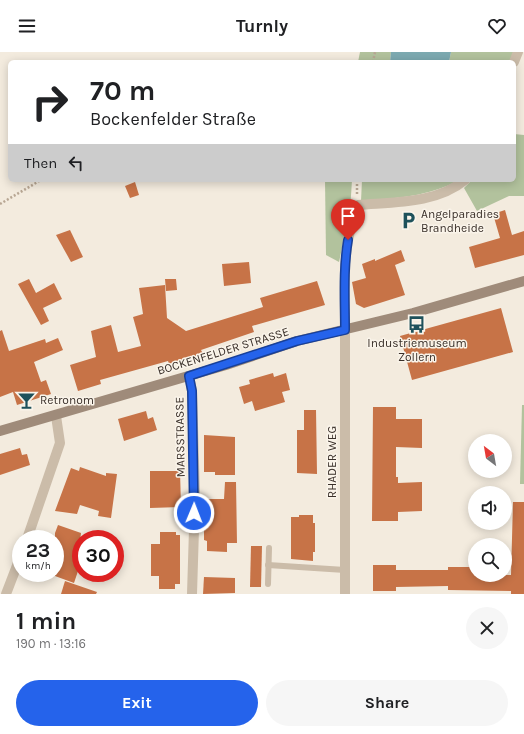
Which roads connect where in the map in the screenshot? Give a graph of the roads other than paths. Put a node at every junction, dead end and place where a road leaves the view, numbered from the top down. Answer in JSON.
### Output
{"nodes":[{"id":1,"x":462,"y":182,"type":"edge"},
{"id":2,"x":524,"y":282,"type":"edge"},
{"id":3,"x":345,"y":330,"type":"junction"},
{"id":4,"x":189,"y":376,"type":"junction"},
{"id":5,"x":56,"y":416,"type":"junction"},
{"id":6,"x":0,"y":431,"type":"edge"},
{"id":7,"x":30,"y":530,"type":"edge"},
{"id":8,"x":269,"y":548,"type":"dead end"},
{"id":9,"x":268,"y":565,"type":"junction"},
{"id":10,"x":345,"y":570,"type":"junction"},
{"id":11,"x":12,"y":578,"type":"edge"},
{"id":12,"x":268,"y":584,"type":"dead end"},
{"id":13,"x":6,"y":594,"type":"edge"},
{"id":14,"x":192,"y":594,"type":"edge"},
{"id":15,"x":345,"y":594,"type":"edge"}],
"edges":[{"from":1,"to":3,"type":"street","name":"RHADER WEG"},
{"from":2,"to":3,"type":"main road","name":"BOCKENFELDER STRASSE"},
{"from":3,"to":4,"type":"main road","name":"BOCKENFELDER STRASSE"},
{"from":3,"to":10,"type":"street","name":"RHADER WEG"},
{"from":4,"to":5,"type":"main road","name":"BOCKENFELDER STRASSE"},
{"from":4,"to":14,"type":"street","name":"MARSSTRASSE"},
{"from":5,"to":6,"type":"main road","name":"BOCKENFELDER STRASSE"},
{"from":5,"to":7,"type":"street"},
{"from":8,"to":9,"type":"lane"},
{"from":9,"to":10,"type":"lane"},
{"from":9,"to":12,"type":"lane"},
{"from":10,"to":15,"type":"street","name":"RHADER WEG"},
{"from":11,"to":13,"type":"street"}]}
